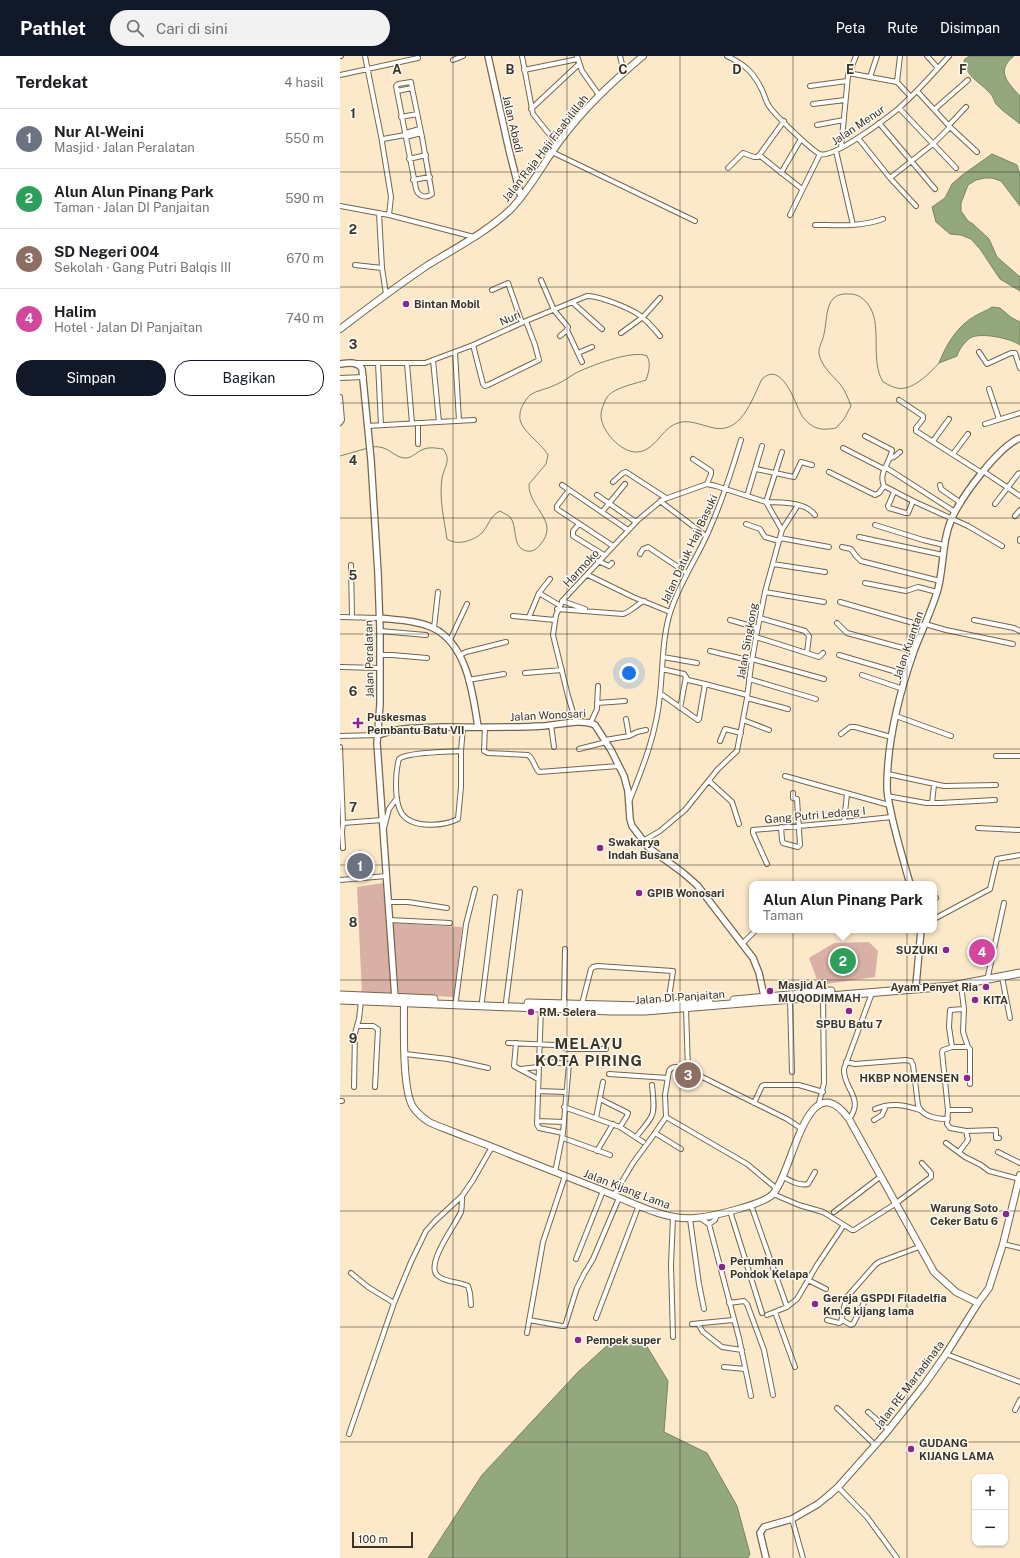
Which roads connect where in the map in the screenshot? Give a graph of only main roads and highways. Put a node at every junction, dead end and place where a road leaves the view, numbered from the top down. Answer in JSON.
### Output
{"nodes":[{"id":1,"x":643,"y":56,"type":"edge"},
{"id":2,"x":340,"y":329,"type":"edge"},
{"id":3,"x":1020,"y":969,"type":"edge"},
{"id":4,"x":1020,"y":973,"type":"edge"},
{"id":5,"x":340,"y":995,"type":"edge"},
{"id":6,"x":340,"y":1000,"type":"edge"},
{"id":7,"x":404,"y":1003,"type":"junction"},
{"id":8,"x":564,"y":1006,"type":"junction"},
{"id":9,"x":1020,"y":1178,"type":"edge"},
{"id":10,"x":978,"y":1303,"type":"junction"},
{"id":11,"x":829,"y":1495,"type":"road end"}],
"edges":[{"from":1,"to":2,"type":"main road","name":"Jalan Raja Haji Fisabilillah"},
{"from":3,"to":8,"type":"highway","name":"Jalan DI Panjaitan"},
{"from":4,"to":8,"type":"highway","name":"Jalan DI Panjaitan"},
{"from":5,"to":8,"type":"highway","name":"Jalan DI Panjaitan"},
{"from":6,"to":7,"type":"highway","name":"Jalan DI Panjaitan"},
{"from":7,"to":8,"type":"highway","name":"Jalan DI Panjaitan"},
{"from":7,"to":10,"type":"main road","name":"Jalan Kijang Lama"},
{"from":9,"to":10,"type":"main road","name":"Jalan RE Martadinata"},
{"from":10,"to":11,"type":"main road","name":"Jalan RE Martadinata"}]}
